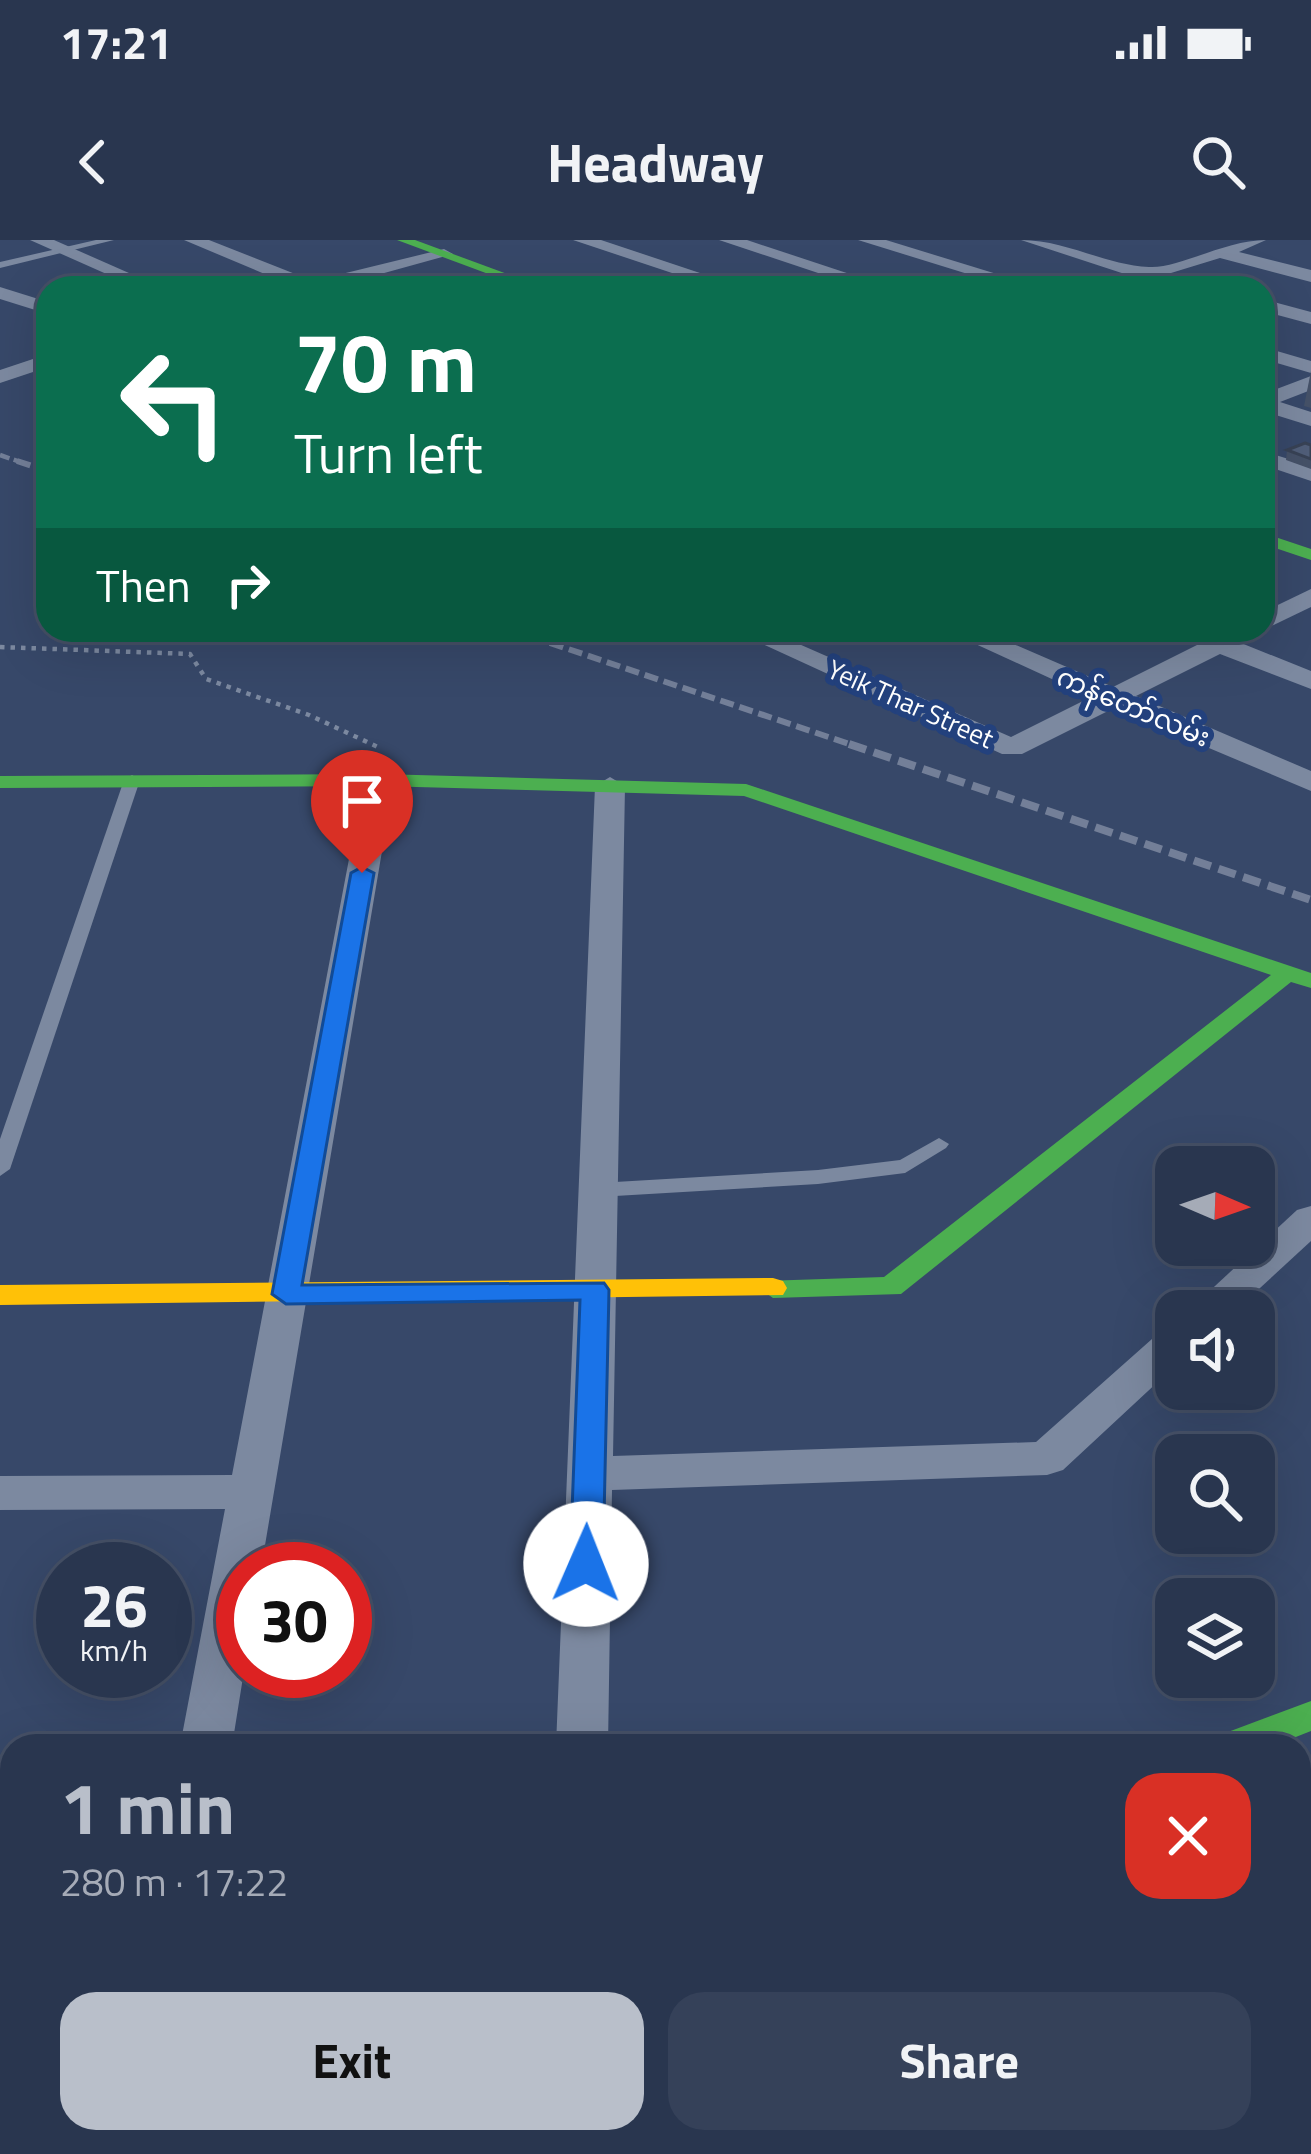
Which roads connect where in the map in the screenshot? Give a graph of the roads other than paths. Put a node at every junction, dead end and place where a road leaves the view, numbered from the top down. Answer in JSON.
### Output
{"nodes":[{"id":1,"x":39,"y":240,"type":"edge"},
{"id":2,"x":109,"y":240,"type":"edge"},
{"id":3,"x":193,"y":240,"type":"edge"},
{"id":4,"x":582,"y":240,"type":"edge"},
{"id":5,"x":728,"y":240,"type":"edge"},
{"id":6,"x":867,"y":240,"type":"edge"},
{"id":7,"x":1030,"y":240,"type":"edge"},
{"id":8,"x":1257,"y":240,"type":"edge"},
{"id":9,"x":421,"y":248,"type":"edge"},
{"id":10,"x":64,"y":250,"type":"junction"},
{"id":11,"x":1219,"y":252,"type":"junction"},
{"id":12,"x":798,"y":262,"type":"junction"},
{"id":13,"x":0,"y":266,"type":"edge"},
{"id":14,"x":1150,"y":274,"type":"junction"},
{"id":15,"x":126,"y":276,"type":"edge"},
{"id":16,"x":282,"y":276,"type":"edge"},
{"id":17,"x":344,"y":276,"type":"edge"},
{"id":18,"x":471,"y":276,"type":"edge"},
{"id":19,"x":503,"y":276,"type":"edge"},
{"id":20,"x":692,"y":276,"type":"edge"},
{"id":21,"x":758,"y":276,"type":"edge"},
{"id":22,"x":844,"y":276,"type":"edge"},
{"id":23,"x":992,"y":276,"type":"edge"},
{"id":24,"x":1144,"y":276,"type":"edge"},
{"id":25,"x":1158,"y":276,"type":"edge"},
{"id":26,"x":1311,"y":276,"type":"edge"},
{"id":27,"x":0,"y":293,"type":"edge"},
{"id":28,"x":36,"y":304,"type":"edge"},
{"id":29,"x":1275,"y":308,"type":"edge"},
{"id":30,"x":1311,"y":318,"type":"edge"},
{"id":31,"x":1275,"y":356,"type":"edge"},
{"id":32,"x":0,"y":357,"type":"edge"},
{"id":33,"x":36,"y":365,"type":"edge"},
{"id":34,"x":1311,"y":367,"type":"edge"},
{"id":35,"x":36,"y":368,"type":"edge"},
{"id":36,"x":0,"y":377,"type":"edge"},
{"id":37,"x":1311,"y":382,"type":"edge"},
{"id":38,"x":1275,"y":398,"type":"edge"},
{"id":39,"x":1275,"y":407,"type":"edge"},
{"id":40,"x":1311,"y":419,"type":"edge"},
{"id":41,"x":1275,"y":462,"type":"edge"},
{"id":42,"x":1311,"y":474,"type":"edge"},
{"id":43,"x":1275,"y":542,"type":"edge"},
{"id":44,"x":1311,"y":555,"type":"edge"},
{"id":45,"x":1275,"y":562,"type":"edge"},
{"id":46,"x":1311,"y":575,"type":"edge"},
{"id":47,"x":1311,"y":597,"type":"edge"},
{"id":48,"x":1275,"y":616,"type":"edge"},
{"id":49,"x":772,"y":642,"type":"edge"},
{"id":50,"x":986,"y":642,"type":"edge"},
{"id":51,"x":1215,"y":642,"type":"edge"},
{"id":52,"x":1224,"y":642,"type":"edge"},
{"id":53,"x":1220,"y":644,"type":"junction"},
{"id":54,"x":1311,"y":680,"type":"edge"},
{"id":55,"x":1113,"y":697,"type":"junction"},
{"id":56,"x":381,"y":765,"type":"junction"},
{"id":57,"x":132,"y":780,"type":"junction"},
{"id":58,"x":0,"y":782,"type":"edge"},
{"id":59,"x":1311,"y":782,"type":"edge"},
{"id":60,"x":610,"y":786,"type":"junction"},
{"id":61,"x":1300,"y":977,"type":"edge"},
{"id":62,"x":939,"y":1144,"type":"dead end"},
{"id":63,"x":0,"y":1169,"type":"edge"},
{"id":64,"x":598,"y":1190,"type":"junction"},
{"id":65,"x":1311,"y":1219,"type":"edge"},
{"id":66,"x":594,"y":1290,"type":"junction"},
{"id":67,"x":1232,"y":1290,"type":"edge"},
{"id":68,"x":286,"y":1294,"type":"junction"},
{"id":69,"x":0,"y":1295,"type":"edge"},
{"id":70,"x":1155,"y":1360,"type":"edge"},
{"id":71,"x":589,"y":1474,"type":"junction"},
{"id":72,"x":251,"y":1492,"type":"junction"},
{"id":73,"x":0,"y":1493,"type":"edge"},
{"id":74,"x":1311,"y":1717,"type":"edge"},
{"id":75,"x":208,"y":1734,"type":"edge"},
{"id":76,"x":582,"y":1734,"type":"edge"},
{"id":77,"x":1265,"y":1734,"type":"edge"}],
"edges":[{"from":1,"to":10,"type":"street"},
{"from":2,"to":10,"type":"lane"},
{"from":3,"to":16,"type":"street"},
{"from":4,"to":20,"type":"street"},
{"from":5,"to":12,"type":"street"},
{"from":6,"to":23,"type":"street"},
{"from":7,"to":14,"type":"street"},
{"from":8,"to":11,"type":"street"},
{"from":9,"to":17,"type":"street"},
{"from":9,"to":18,"type":"street"},
{"from":9,"to":19,"type":"street"},
{"from":10,"to":13,"type":"lane"},
{"from":10,"to":15,"type":"street"},
{"from":11,"to":14,"type":"street"},
{"from":11,"to":26,"type":"street"},
{"from":12,"to":21,"type":"street"},
{"from":12,"to":22,"type":"street"},
{"from":14,"to":24,"type":"street"},
{"from":14,"to":25,"type":"street"},
{"from":27,"to":28,"type":"street"},
{"from":29,"to":30,"type":"street"},
{"from":31,"to":34,"type":"street"},
{"from":32,"to":33,"type":"street"},
{"from":35,"to":36,"type":"street"},
{"from":37,"to":38,"type":"street"},
{"from":39,"to":40,"type":"street"},
{"from":41,"to":42,"type":"street"},
{"from":43,"to":44,"type":"street"},
{"from":45,"to":46,"type":"street"},
{"from":47,"to":48,"type":"street"},
{"from":49,"to":55,"type":"street","name":"Yeik Thar Street"},
{"from":50,"to":55,"type":"street","name":"ကန်တော်လမ်း"},
{"from":51,"to":53,"type":"street"},
{"from":52,"to":53,"type":"street"},
{"from":53,"to":54,"type":"street"},
{"from":53,"to":55,"type":"street"},
{"from":55,"to":59,"type":"street","name":"ကန်တော်လမ်း"},
{"from":56,"to":57,"type":"street"},
{"from":56,"to":60,"type":"street"},
{"from":56,"to":68,"type":"street"},
{"from":57,"to":58,"type":"street"},
{"from":57,"to":63,"type":"lane"},
{"from":60,"to":61,"type":"street"},
{"from":60,"to":64,"type":"street"},
{"from":61,"to":66,"type":"street"},
{"from":62,"to":64,"type":"lane"},
{"from":64,"to":66,"type":"street"},
{"from":65,"to":67,"type":"street"},
{"from":66,"to":68,"type":"street"},
{"from":66,"to":71,"type":"street"},
{"from":68,"to":69,"type":"street"},
{"from":68,"to":72,"type":"street"},
{"from":70,"to":71,"type":"street"},
{"from":71,"to":76,"type":"street"},
{"from":72,"to":73,"type":"street"},
{"from":72,"to":75,"type":"street"},
{"from":74,"to":77,"type":"street"}]}
